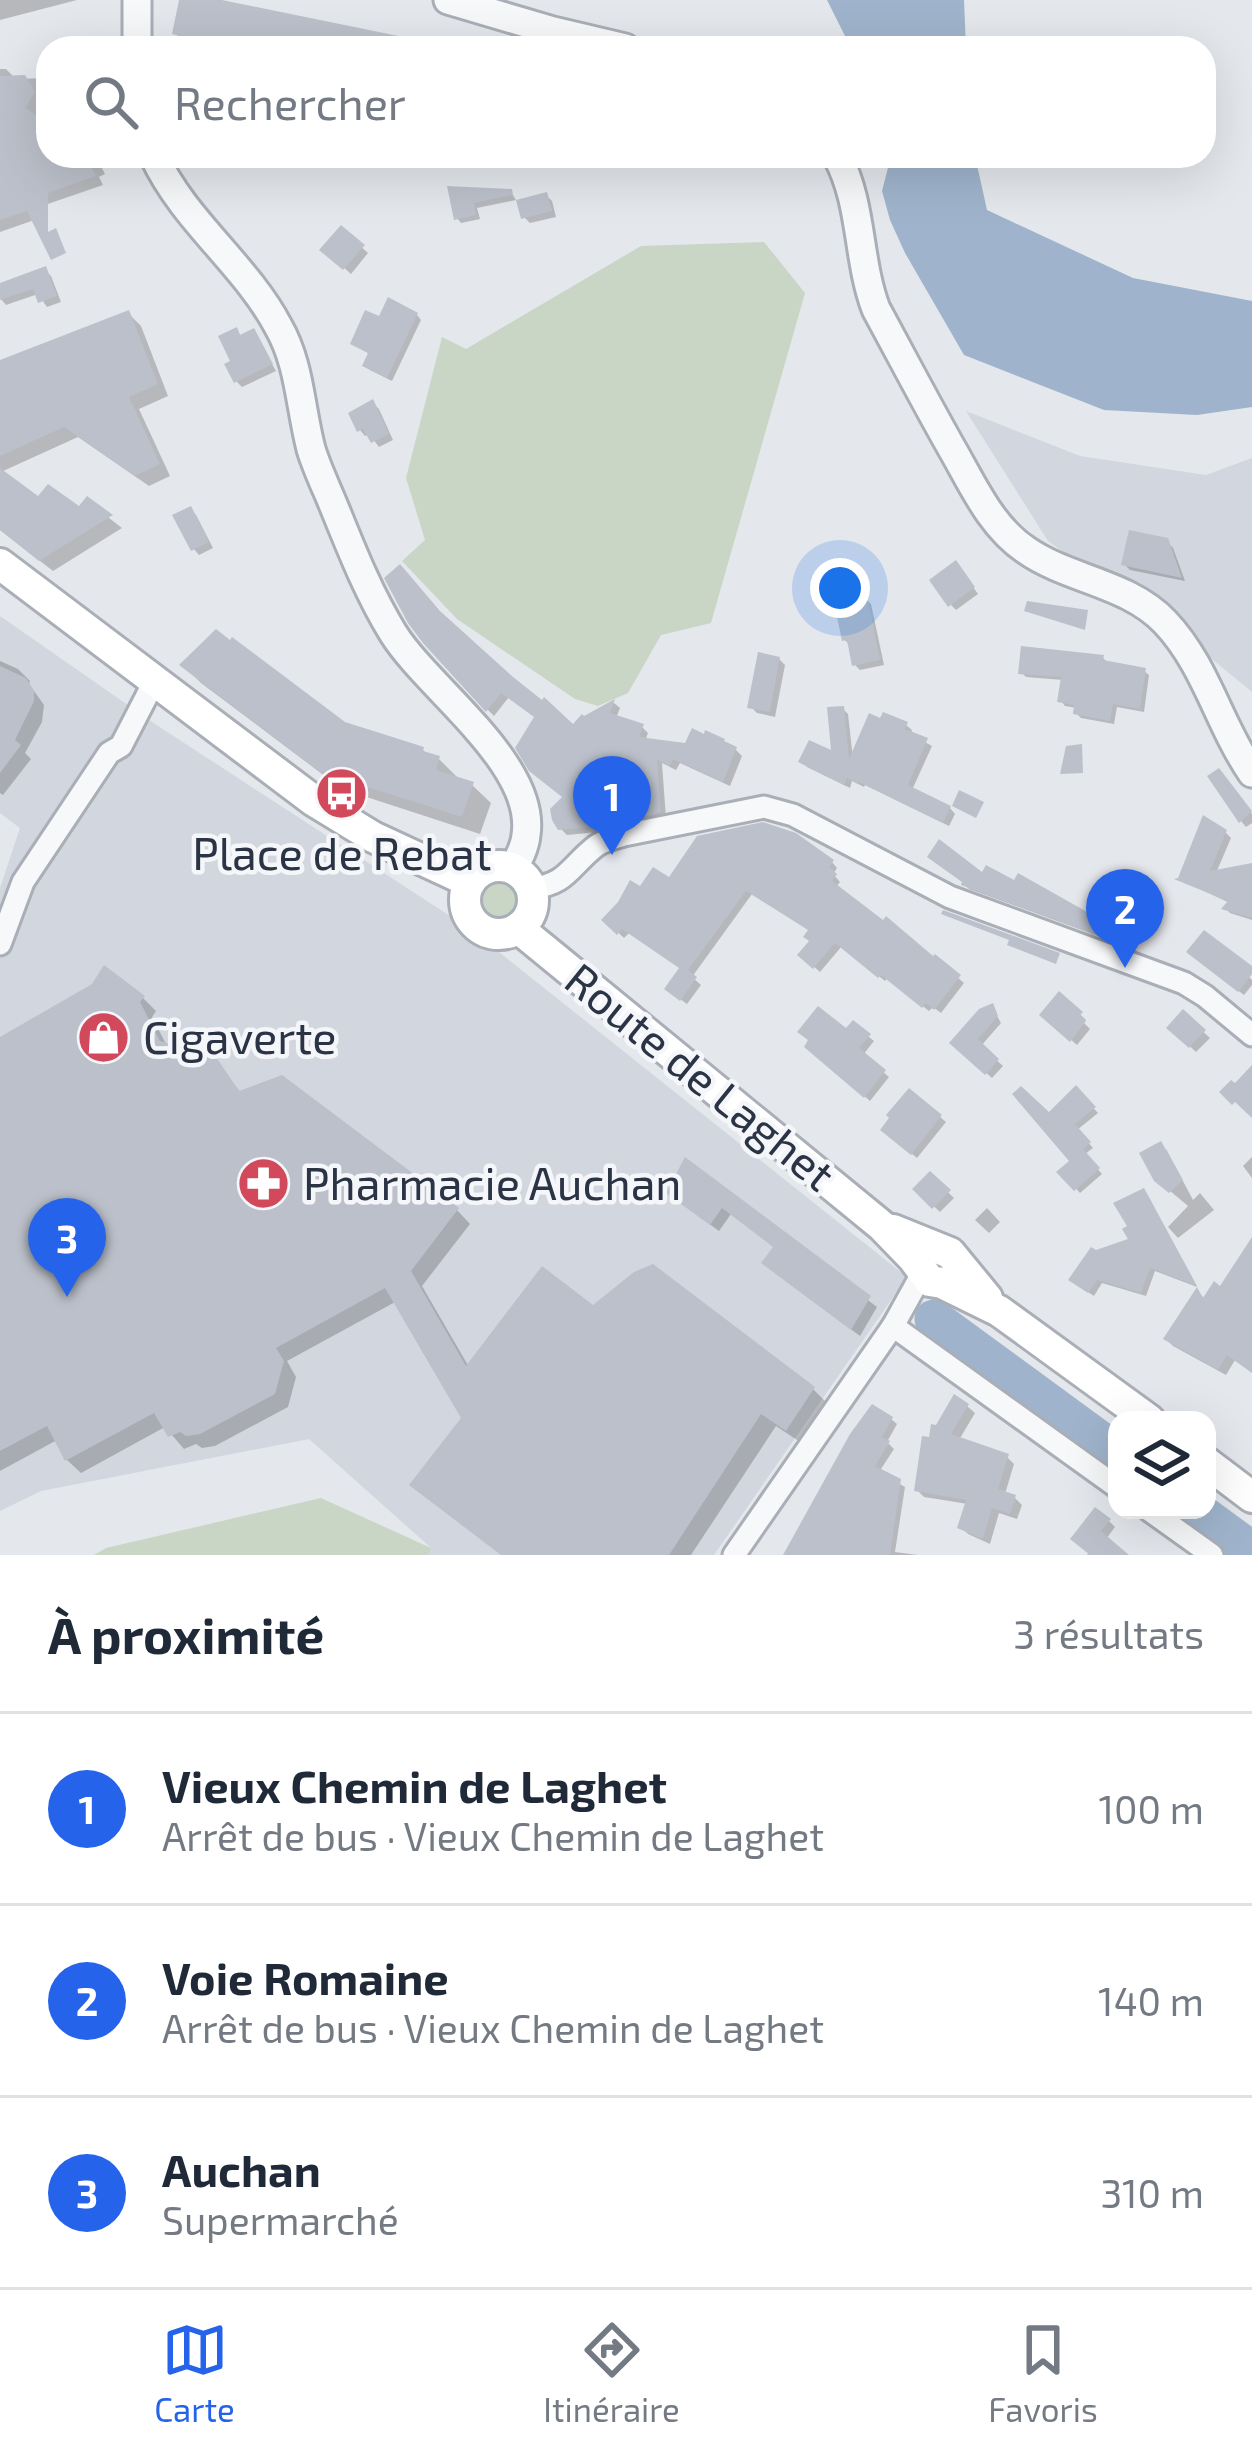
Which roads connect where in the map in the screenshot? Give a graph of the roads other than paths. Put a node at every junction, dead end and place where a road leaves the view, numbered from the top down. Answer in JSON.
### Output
{"nodes":[{"id":1,"x":448,"y":0,"type":"edge"},
{"id":2,"x":571,"y":36,"type":"edge"},
{"id":3,"x":161,"y":168,"type":"edge"},
{"id":4,"x":842,"y":168,"type":"edge"},
{"id":5,"x":0,"y":564,"type":"edge"},
{"id":6,"x":155,"y":680,"type":"junction"},
{"id":7,"x":1252,"y":773,"type":"edge"},
{"id":8,"x":522,"y":878,"type":"junction"},
{"id":9,"x":470,"y":882,"type":"junction"},
{"id":10,"x":518,"y":928,"type":"junction"},
{"id":11,"x":0,"y":944,"type":"edge"},
{"id":12,"x":1252,"y":1035,"type":"edge"},
{"id":13,"x":937,"y":1269,"type":"junction"},
{"id":14,"x":893,"y":1326,"type":"junction"},
{"id":15,"x":1137,"y":1411,"type":"edge"},
{"id":16,"x":1216,"y":1470,"type":"edge"},
{"id":17,"x":1108,"y":1481,"type":"edge"},
{"id":18,"x":1252,"y":1497,"type":"edge"},
{"id":19,"x":1162,"y":1519,"type":"edge"},
{"id":20,"x":734,"y":1555,"type":"edge"},
{"id":21,"x":1212,"y":1555,"type":"edge"}],
"edges":[{"from":1,"to":2,"type":"street"},
{"from":3,"to":8,"type":"street"},
{"from":4,"to":7,"type":"street"},
{"from":5,"to":6,"type":"main road"},
{"from":6,"to":9,"type":"main road"},
{"from":6,"to":11,"type":"street"},
{"from":8,"to":9,"type":"main road"},
{"from":8,"to":10,"type":"main road"},
{"from":8,"to":12,"type":"street"},
{"from":9,"to":10,"type":"main road"},
{"from":10,"to":13,"type":"main road","name":"Route de Laghet"},
{"from":13,"to":14,"type":"street"},
{"from":13,"to":15,"type":"main road","name":"Route de Laghet"},
{"from":14,"to":17,"type":"street"},
{"from":14,"to":20,"type":"street"},
{"from":16,"to":18,"type":"main road"},
{"from":19,"to":21,"type":"street"}]}
